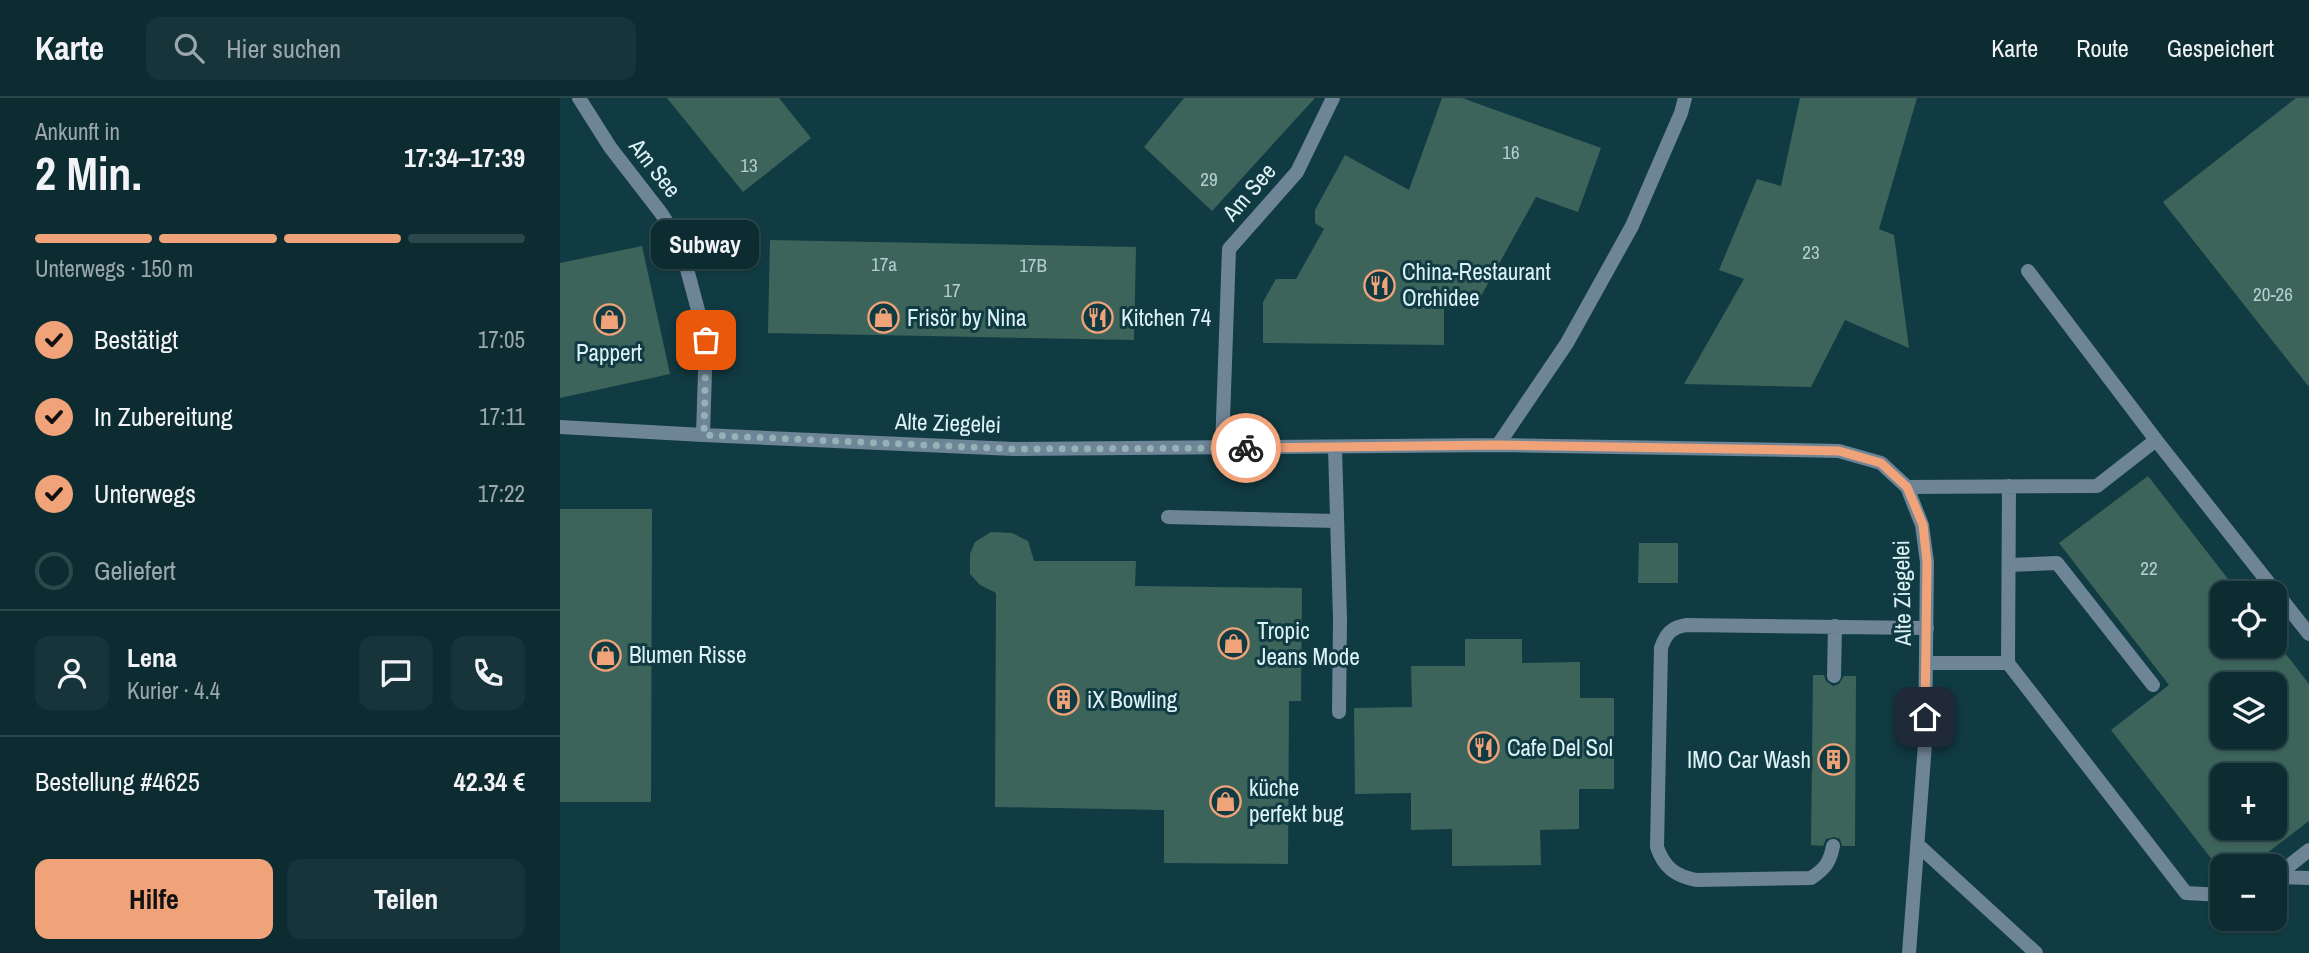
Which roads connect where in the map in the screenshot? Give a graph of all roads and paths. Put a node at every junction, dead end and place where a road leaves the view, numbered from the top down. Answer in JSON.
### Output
{"nodes":[{"id":1,"x":579,"y":98,"type":"edge"},
{"id":2,"x":1333,"y":98,"type":"edge"},
{"id":3,"x":1685,"y":98,"type":"edge"},
{"id":4,"x":2028,"y":271,"type":"dead end"},
{"id":5,"x":560,"y":426,"type":"edge"},
{"id":6,"x":704,"y":435,"type":"junction"},
{"id":7,"x":2156,"y":440,"type":"junction"},
{"id":8,"x":1498,"y":445,"type":"junction"},
{"id":9,"x":1222,"y":448,"type":"junction"},
{"id":10,"x":1335,"y":448,"type":"junction"},
{"id":11,"x":2009,"y":486,"type":"junction"},
{"id":12,"x":1907,"y":487,"type":"junction"},
{"id":13,"x":1168,"y":517,"type":"dead end"},
{"id":14,"x":1337,"y":521,"type":"junction"},
{"id":15,"x":2009,"y":565,"type":"junction"},
{"id":16,"x":1835,"y":626,"type":"junction"},
{"id":17,"x":1927,"y":628,"type":"junction"},
{"id":18,"x":2309,"y":635,"type":"edge"},
{"id":19,"x":1926,"y":663,"type":"junction"},
{"id":20,"x":2008,"y":663,"type":"junction"},
{"id":21,"x":1834,"y":676,"type":"dead end"},
{"id":22,"x":2153,"y":685,"type":"dead end"},
{"id":23,"x":1339,"y":712,"type":"dead end"},
{"id":24,"x":1918,"y":845,"type":"junction"},
{"id":25,"x":1833,"y":846,"type":"dead end"},
{"id":26,"x":2309,"y":850,"type":"edge"},
{"id":27,"x":2287,"y":867,"type":"edge"},
{"id":28,"x":2287,"y":877,"type":"edge"},
{"id":29,"x":2309,"y":878,"type":"edge"},
{"id":30,"x":2210,"y":894,"type":"edge"},
{"id":31,"x":1909,"y":953,"type":"edge"},
{"id":32,"x":2036,"y":953,"type":"edge"}],
"edges":[{"from":1,"to":6,"type":"street","name":"Am See"},
{"from":2,"to":9,"type":"street","name":"Am See"},
{"from":3,"to":8,"type":"street"},
{"from":4,"to":7,"type":"street"},
{"from":5,"to":6,"type":"street","name":"Alte Ziegelei"},
{"from":6,"to":9,"type":"street","name":"Alte Ziegelei"},
{"from":7,"to":11,"type":"street"},
{"from":7,"to":18,"type":"street"},
{"from":8,"to":10,"type":"street","name":"Alte Ziegelei"},
{"from":8,"to":12,"type":"street","name":"Alte Ziegelei"},
{"from":9,"to":10,"type":"street","name":"Alte Ziegelei"},
{"from":10,"to":14,"type":"street"},
{"from":11,"to":12,"type":"street"},
{"from":11,"to":15,"type":"street"},
{"from":12,"to":17,"type":"street","name":"Alte Ziegelei"},
{"from":13,"to":14,"type":"street"},
{"from":14,"to":23,"type":"street"},
{"from":15,"to":20,"type":"street"},
{"from":15,"to":22,"type":"street"},
{"from":16,"to":17,"type":"street"},
{"from":16,"to":21,"type":"street"},
{"from":16,"to":25,"type":"street"},
{"from":17,"to":19,"type":"street","name":"Alte Ziegelei"},
{"from":19,"to":20,"type":"street"},
{"from":19,"to":24,"type":"street","name":"Alte Ziegelei"},
{"from":20,"to":30,"type":"street"},
{"from":24,"to":31,"type":"street","name":"Alte Ziegelei"},
{"from":24,"to":32,"type":"street"},
{"from":26,"to":27,"type":"street"},
{"from":28,"to":29,"type":"street"}]}
